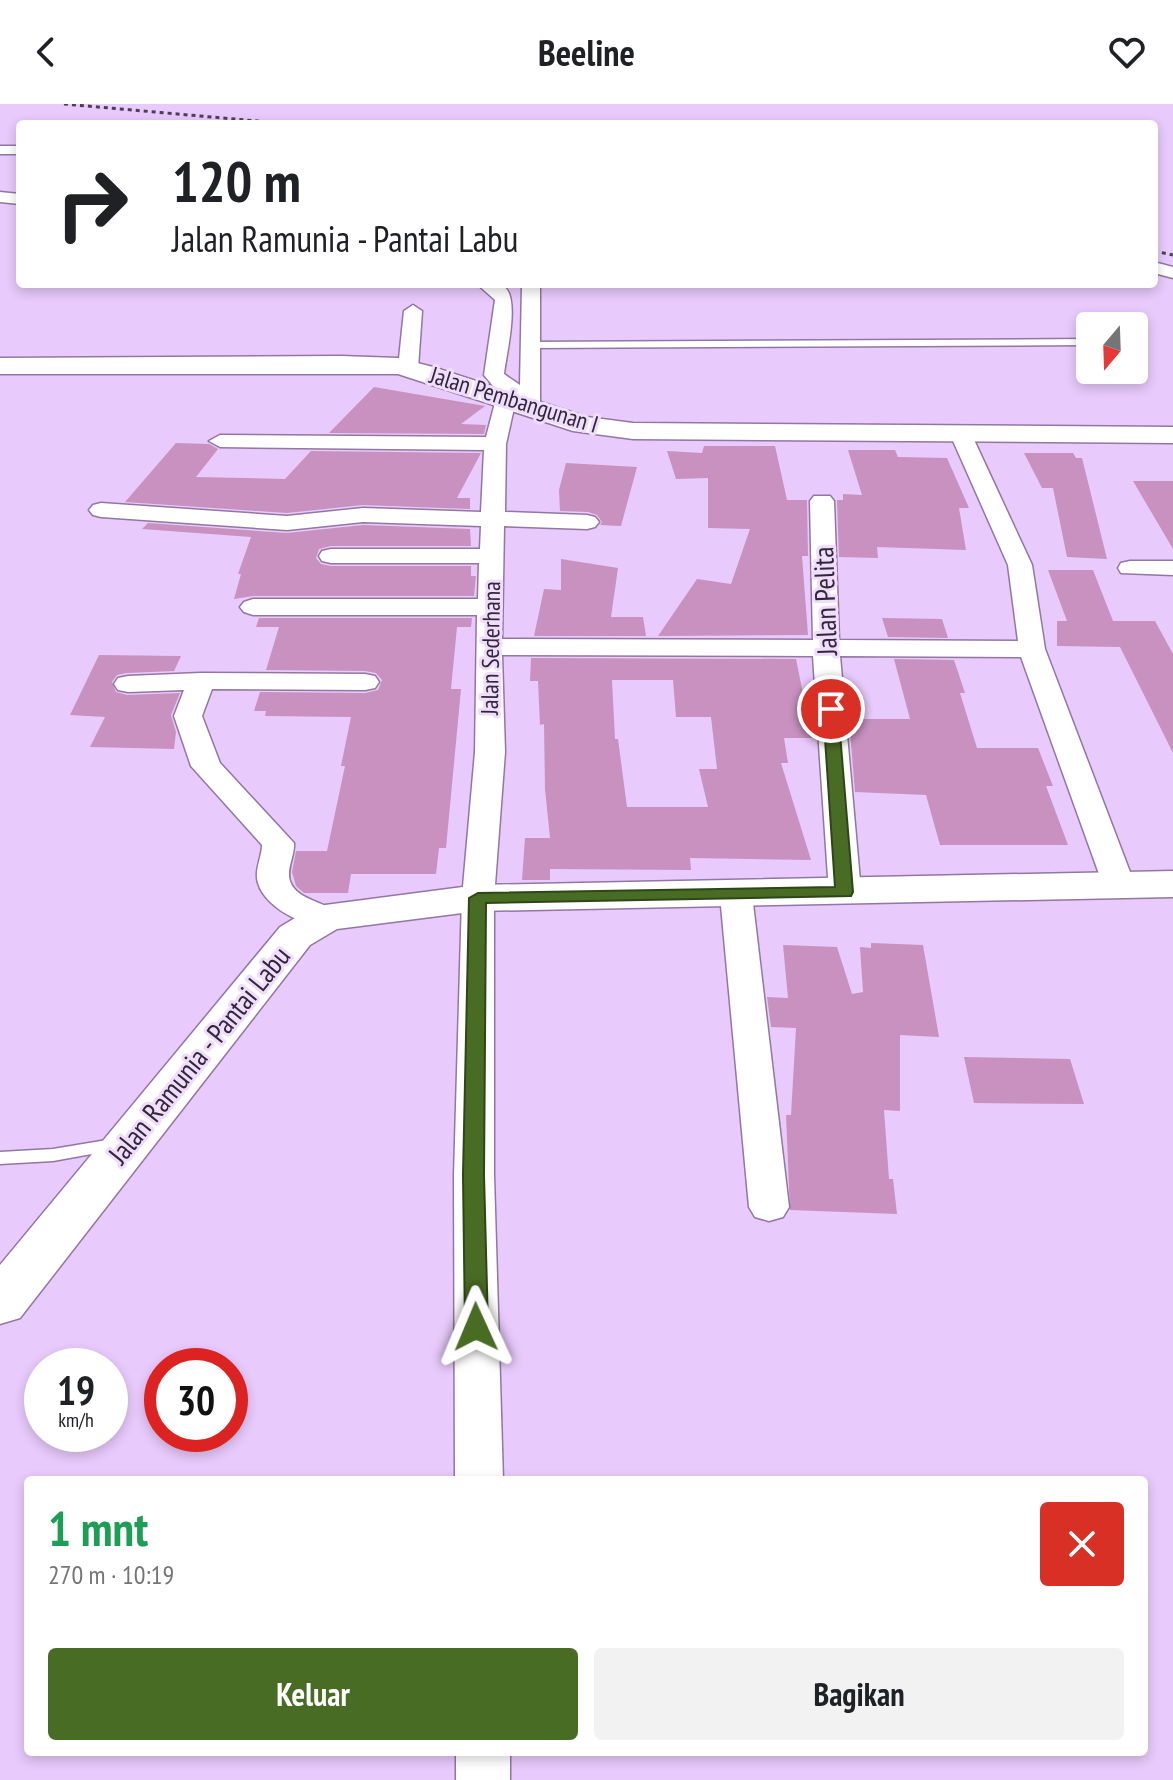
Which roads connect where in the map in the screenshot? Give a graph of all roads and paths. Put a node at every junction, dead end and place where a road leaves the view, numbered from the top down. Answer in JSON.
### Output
{"nodes":[{"id":1,"x":493,"y":288,"type":"edge"},
{"id":2,"x":531,"y":288,"type":"edge"},
{"id":3,"x":413,"y":311,"type":"dead end"},
{"id":4,"x":1076,"y":342,"type":"edge"},
{"id":5,"x":530,"y":345,"type":"junction"},
{"id":6,"x":0,"y":366,"type":"edge"},
{"id":7,"x":408,"y":368,"type":"junction"},
{"id":8,"x":522,"y":401,"type":"junction"},
{"id":9,"x":961,"y":434,"type":"junction"},
{"id":10,"x":1173,"y":435,"type":"edge"},
{"id":11,"x":220,"y":441,"type":"dead end"},
{"id":12,"x":495,"y":444,"type":"junction"},
{"id":13,"x":822,"y":501,"type":"dead end"},
{"id":14,"x":101,"y":510,"type":"dead end"},
{"id":15,"x":494,"y":518,"type":"junction"},
{"id":16,"x":587,"y":522,"type":"dead end"},
{"id":17,"x":331,"y":556,"type":"dead end"},
{"id":18,"x":493,"y":556,"type":"junction"},
{"id":19,"x":1130,"y":568,"type":"dead end"},
{"id":20,"x":1173,"y":568,"type":"edge"},
{"id":21,"x":253,"y":607,"type":"dead end"},
{"id":22,"x":492,"y":607,"type":"junction"},
{"id":23,"x":491,"y":647,"type":"junction"},
{"id":24,"x":826,"y":648,"type":"junction"},
{"id":25,"x":1032,"y":649,"type":"junction"},
{"id":26,"x":201,"y":681,"type":"junction"},
{"id":27,"x":365,"y":682,"type":"dead end"},
{"id":28,"x":128,"y":684,"type":"dead end"},
{"id":29,"x":1173,"y":884,"type":"edge"},
{"id":30,"x":1119,"y":885,"type":"junction"},
{"id":31,"x":845,"y":892,"type":"junction"},
{"id":32,"x":736,"y":895,"type":"junction"},
{"id":33,"x":478,"y":898,"type":"junction"},
{"id":34,"x":325,"y":918,"type":"junction"},
{"id":35,"x":129,"y":1142,"type":"junction"},
{"id":36,"x":0,"y":1158,"type":"edge"},
{"id":37,"x":769,"y":1207,"type":"dead end"},
{"id":38,"x":0,"y":1303,"type":"edge"},
{"id":39,"x":479,"y":1476,"type":"edge"},
{"id":40,"x":483,"y":1756,"type":"edge"},
{"id":41,"x":483,"y":1780,"type":"edge"}],
"edges":[{"from":1,"to":8,"type":"street"},
{"from":2,"to":5,"type":"street","name":"Jalan Sederhana"},
{"from":3,"to":7,"type":"street"},
{"from":4,"to":5,"type":"lane"},
{"from":5,"to":8,"type":"street","name":"Jalan Sederhana"},
{"from":6,"to":7,"type":"main road","name":"Jalan Pembangunan I"},
{"from":7,"to":8,"type":"main road","name":"Jalan Pembangunan I"},
{"from":8,"to":9,"type":"main road","name":"Jalan Pembangunan I"},
{"from":8,"to":12,"type":"street","name":"Jalan Sederhana"},
{"from":9,"to":10,"type":"main road","name":"Jalan Pembangunan I"},
{"from":9,"to":25,"type":"street"},
{"from":11,"to":12,"type":"street"},
{"from":12,"to":15,"type":"street","name":"Jalan Sederhana"},
{"from":13,"to":24,"type":"street","name":"Jalan Pelita"},
{"from":14,"to":15,"type":"street"},
{"from":15,"to":16,"type":"street"},
{"from":15,"to":18,"type":"street","name":"Jalan Sederhana"},
{"from":17,"to":18,"type":"street"},
{"from":18,"to":22,"type":"street","name":"Jalan Sederhana"},
{"from":19,"to":20,"type":"street"},
{"from":21,"to":22,"type":"street"},
{"from":22,"to":23,"type":"street","name":"Jalan Sederhana"},
{"from":23,"to":24,"type":"street"},
{"from":23,"to":33,"type":"street","name":"Jalan Sederhana"},
{"from":24,"to":25,"type":"street"},
{"from":24,"to":31,"type":"street","name":"Jalan Pelita"},
{"from":25,"to":30,"type":"street"},
{"from":26,"to":27,"type":"street"},
{"from":26,"to":28,"type":"street"},
{"from":26,"to":34,"type":"street"},
{"from":29,"to":30,"type":"main road","name":"Jalan Ramunia - Pantai Labu"},
{"from":30,"to":31,"type":"main road","name":"Jalan Ramunia - Pantai Labu"},
{"from":31,"to":32,"type":"main road","name":"Jalan Ramunia - Pantai Labu"},
{"from":32,"to":33,"type":"main road","name":"Jalan Ramunia - Pantai Labu"},
{"from":32,"to":37,"type":"street"},
{"from":33,"to":34,"type":"main road","name":"Jalan Ramunia - Pantai Labu"},
{"from":33,"to":39,"type":"street","name":"Jalan Sederhana"},
{"from":34,"to":35,"type":"main road","name":"Jalan Ramunia - Pantai Labu"},
{"from":35,"to":36,"type":"lane"},
{"from":35,"to":38,"type":"main road","name":"Jalan Ramunia - Pantai Labu"},
{"from":40,"to":41,"type":"street"}]}
